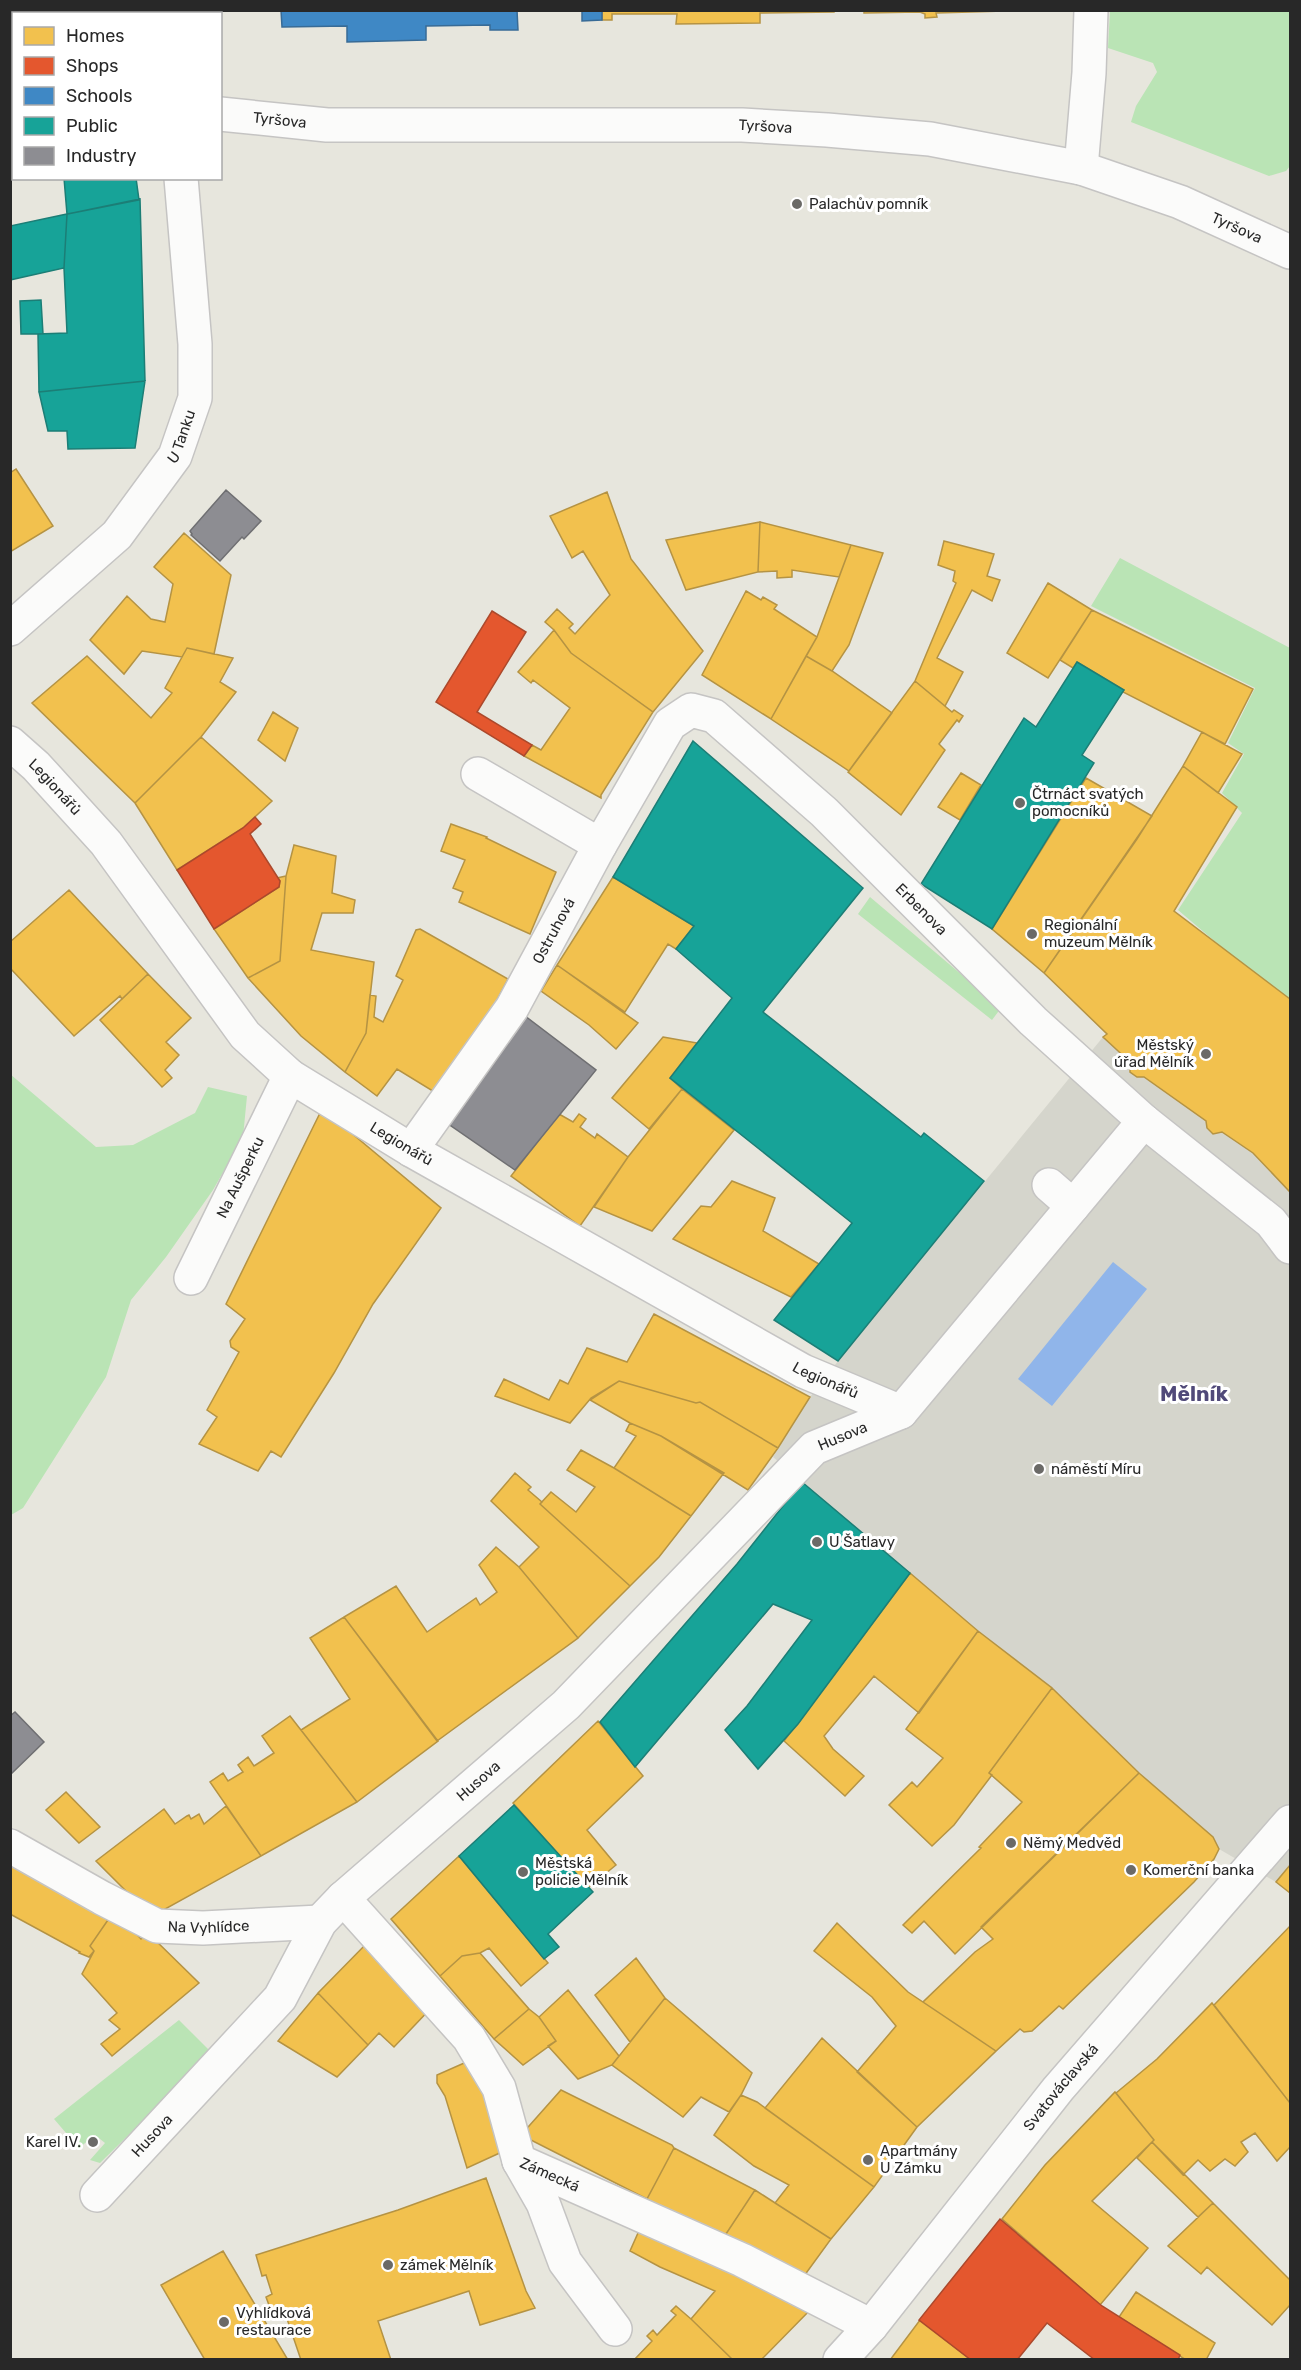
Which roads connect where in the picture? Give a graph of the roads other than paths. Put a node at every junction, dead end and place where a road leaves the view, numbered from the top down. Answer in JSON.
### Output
{"nodes":[{"id":1,"x":1091,"y":10,"type":"edge"},
{"id":2,"x":222,"y":114,"type":"edge"},
{"id":3,"x":1081,"y":168,"type":"junction"},
{"id":4,"x":181,"y":180,"type":"edge"},
{"id":5,"x":1288,"y":244,"type":"edge"},
{"id":6,"x":10,"y":629,"type":"edge"},
{"id":7,"x":691,"y":710,"type":"joint"},
{"id":8,"x":10,"y":743,"type":"edge"},
{"id":9,"x":478,"y":774,"type":"dead end"},
{"id":10,"x":600,"y":845,"type":"junction"},
{"id":11,"x":290,"y":1076,"type":"junction"},
{"id":12,"x":1144,"y":1121,"type":"junction"},
{"id":13,"x":411,"y":1150,"type":"junction"},
{"id":14,"x":1290,"y":1247,"type":"edge"},
{"id":15,"x":191,"y":1278,"type":"dead end"},
{"id":16,"x":901,"y":1412,"type":"junction"},
{"id":17,"x":1290,"y":1822,"type":"edge"},
{"id":18,"x":10,"y":1846,"type":"edge"},
{"id":19,"x":343,"y":1898,"type":"junction"},
{"id":20,"x":320,"y":1922,"type":"junction"},
{"id":21,"x":519,"y":2160,"type":"junction"},
{"id":22,"x":97,"y":2195,"type":"dead end"},
{"id":23,"x":871,"y":2326,"type":"junction"},
{"id":24,"x":615,"y":2329,"type":"dead end"},
{"id":25,"x":840,"y":2360,"type":"edge"}],
"edges":[{"from":1,"to":3,"type":"street"},
{"from":2,"to":3,"type":"street","name":"Tyršova"},
{"from":3,"to":5,"type":"street","name":"Tyršova"},
{"from":4,"to":6,"type":"street","name":"U Tanku"},
{"from":7,"to":10,"type":"street","name":"Ostruhová"},
{"from":7,"to":12,"type":"street","name":"Erbenova"},
{"from":8,"to":11,"type":"street","name":"Legionářů"},
{"from":9,"to":10,"type":"street"},
{"from":10,"to":13,"type":"street","name":"Ostruhová"},
{"from":11,"to":13,"type":"street","name":"Legionářů"},
{"from":11,"to":15,"type":"street","name":"Na Aušperku"},
{"from":12,"to":14,"type":"street"},
{"from":12,"to":16,"type":"street"},
{"from":13,"to":16,"type":"street","name":"Legionářů"},
{"from":16,"to":19,"type":"street","name":"Husova"},
{"from":17,"to":23,"type":"street","name":"Svatováclavská"},
{"from":18,"to":20,"type":"street","name":"Na Vyhlídce"},
{"from":19,"to":20,"type":"street","name":"Husova"},
{"from":19,"to":21,"type":"street","name":"Zámecká"},
{"from":20,"to":22,"type":"street","name":"Husova"},
{"from":21,"to":23,"type":"street","name":"Zámecká"},
{"from":21,"to":24,"type":"street"},
{"from":23,"to":25,"type":"street","name":"Svatováclavská"}]}
